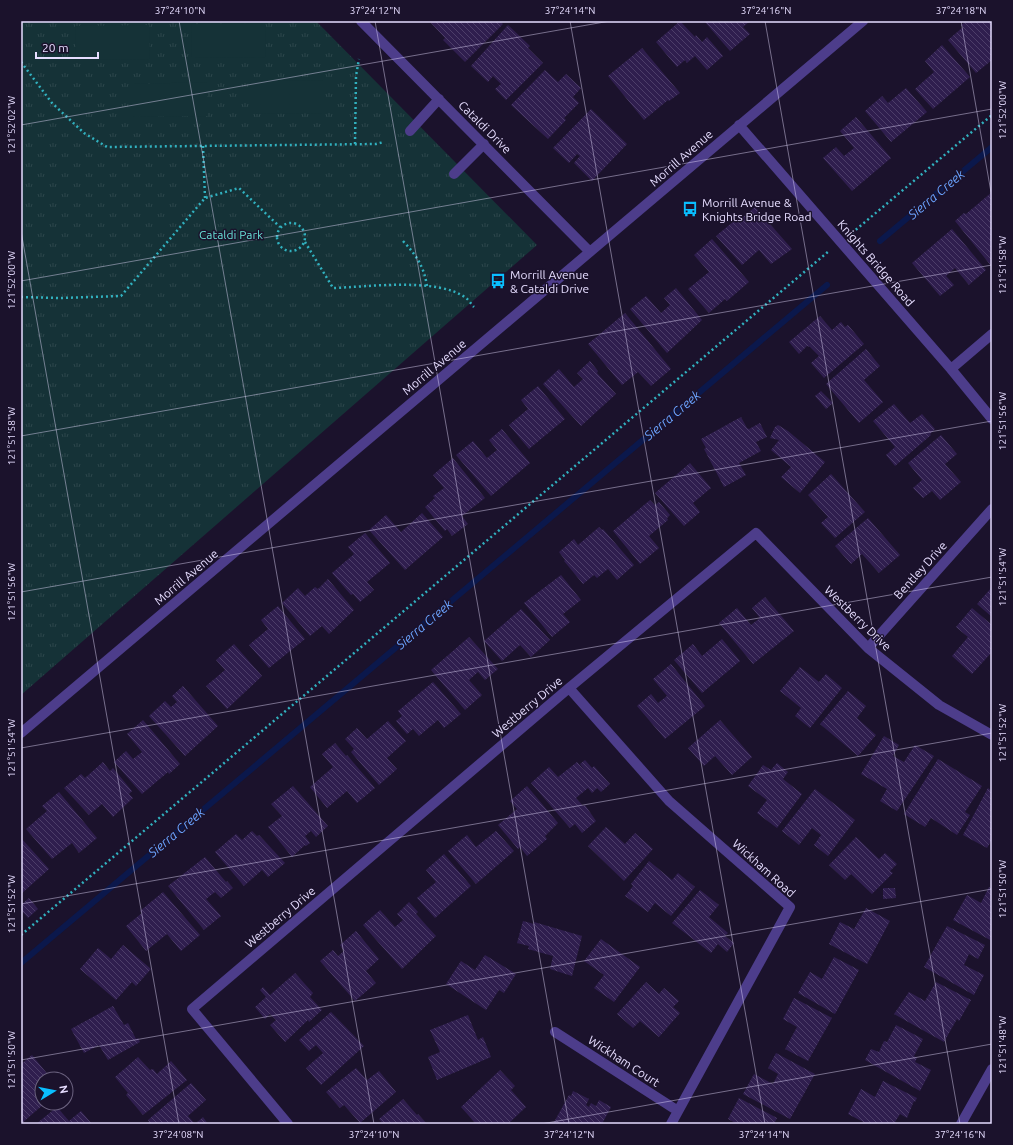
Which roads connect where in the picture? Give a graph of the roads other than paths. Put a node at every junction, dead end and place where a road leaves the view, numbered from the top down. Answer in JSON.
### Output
{"nodes":[{"id":1,"x":361,"y":21,"type":"edge"},
{"id":2,"x":863,"y":21,"type":"edge"},
{"id":3,"x":439,"y":99,"type":"junction"},
{"id":4,"x":739,"y":125,"type":"junction"},
{"id":5,"x":410,"y":131,"type":"dead end"},
{"id":6,"x":484,"y":144,"type":"junction"},
{"id":7,"x":454,"y":174,"type":"dead end"},
{"id":8,"x":590,"y":252,"type":"junction"},
{"id":9,"x":992,"y":334,"type":"edge"},
{"id":10,"x":951,"y":369,"type":"junction"},
{"id":11,"x":992,"y":419,"type":"edge"},
{"id":12,"x":992,"y":509,"type":"edge"},
{"id":13,"x":868,"y":648,"type":"junction"},
{"id":14,"x":569,"y":688,"type":"junction"},
{"id":15,"x":21,"y":733,"type":"edge"},
{"id":16,"x":992,"y":735,"type":"edge"},
{"id":17,"x":555,"y":1032,"type":"dead end"},
{"id":18,"x":992,"y":1069,"type":"edge"},
{"id":19,"x":678,"y":1111,"type":"junction"},
{"id":20,"x":288,"y":1124,"type":"edge"},
{"id":21,"x":671,"y":1124,"type":"edge"},
{"id":22,"x":961,"y":1124,"type":"edge"}],
"edges":[{"from":1,"to":3,"type":"street","name":"Cataldi Drive"},
{"from":2,"to":4,"type":"street","name":"Morrill Avenue"},
{"from":3,"to":5,"type":"street"},
{"from":3,"to":6,"type":"street","name":"Cataldi Drive"},
{"from":4,"to":8,"type":"street","name":"Morrill Avenue"},
{"from":4,"to":10,"type":"street","name":"Knights Bridge Road"},
{"from":6,"to":7,"type":"street"},
{"from":6,"to":8,"type":"street","name":"Cataldi Drive"},
{"from":8,"to":15,"type":"street","name":"Morrill Avenue"},
{"from":9,"to":10,"type":"street"},
{"from":10,"to":11,"type":"street","name":"Knights Bridge Road"},
{"from":12,"to":13,"type":"street","name":"Bentley Drive"},
{"from":13,"to":14,"type":"street","name":"Westberry Drive"},
{"from":13,"to":16,"type":"street","name":"Westberry Drive"},
{"from":14,"to":19,"type":"street","name":"Wickham Road"},
{"from":14,"to":20,"type":"street","name":"Westberry Drive"},
{"from":17,"to":19,"type":"street","name":"Wickham Court"},
{"from":18,"to":22,"type":"street"},
{"from":19,"to":21,"type":"street","name":"Wickham Road"}]}
